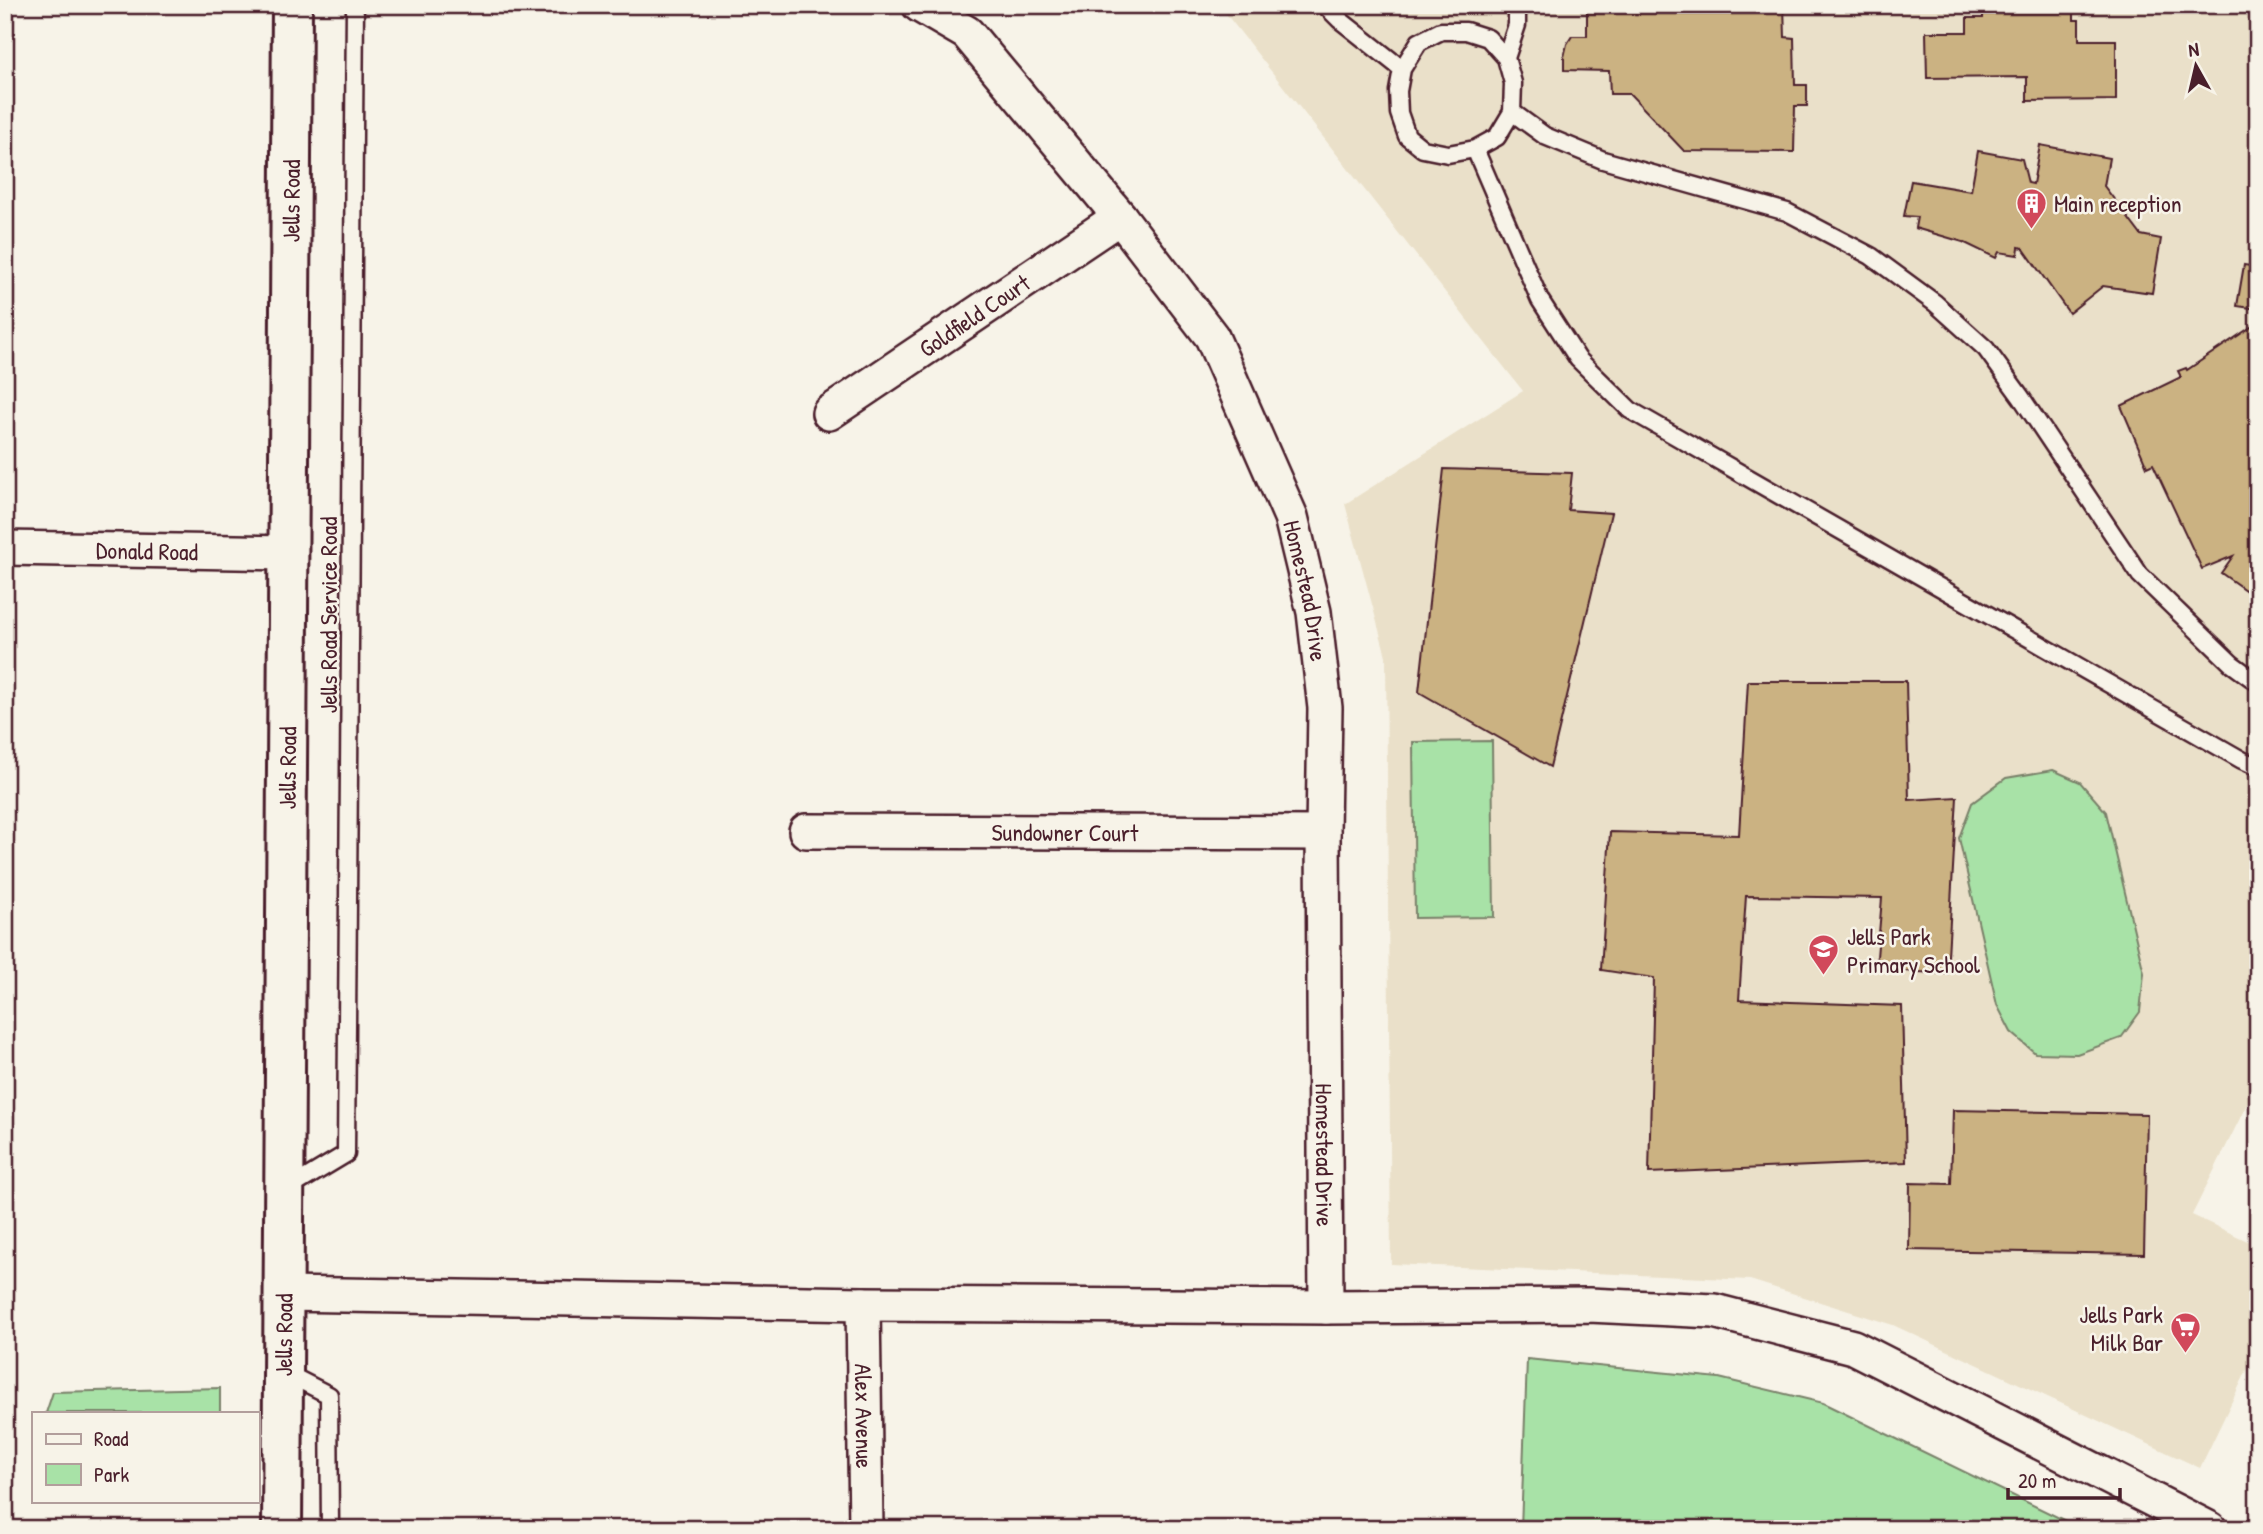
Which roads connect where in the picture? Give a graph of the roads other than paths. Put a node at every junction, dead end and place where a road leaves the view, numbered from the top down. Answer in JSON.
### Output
{"nodes":[{"id":1,"x":292,"y":5,"type":"edge"},
{"id":2,"x":355,"y":5,"type":"edge"},
{"id":3,"x":919,"y":5,"type":"edge"},
{"id":4,"x":1325,"y":5,"type":"edge"},
{"id":5,"x":1517,"y":5,"type":"edge"},
{"id":6,"x":1506,"y":58,"type":"junction"},
{"id":7,"x":1402,"y":69,"type":"junction"},
{"id":8,"x":1512,"y":112,"type":"junction"},
{"id":9,"x":1475,"y":149,"type":"junction"},
{"id":10,"x":1120,"y":217,"type":"junction"},
{"id":11,"x":829,"y":413,"type":"dead end"},
{"id":12,"x":5,"y":548,"type":"edge"},
{"id":13,"x":287,"y":553,"type":"junction"},
{"id":14,"x":2258,"y":683,"type":"edge"},
{"id":15,"x":2258,"y":767,"type":"edge"},
{"id":16,"x":806,"y":831,"type":"dead end"},
{"id":17,"x":1323,"y":833,"type":"junction"},
{"id":18,"x":285,"y":1190,"type":"junction"},
{"id":19,"x":284,"y":1294,"type":"junction"},
{"id":20,"x":863,"y":1304,"type":"junction"},
{"id":21,"x":1326,"y":1307,"type":"junction"},
{"id":22,"x":284,"y":1372,"type":"junction"},
{"id":23,"x":282,"y":1529,"type":"edge"},
{"id":24,"x":330,"y":1529,"type":"edge"},
{"id":25,"x":866,"y":1529,"type":"edge"},
{"id":26,"x":2210,"y":1529,"type":"edge"}],
"edges":[{"from":1,"to":13,"type":"main road","name":"Jells Road"},
{"from":2,"to":18,"type":"lane","name":"Jells Road Service Road"},
{"from":3,"to":10,"type":"street","name":"Homestead Drive"},
{"from":4,"to":7,"type":"lane"},
{"from":5,"to":6,"type":"lane"},
{"from":6,"to":7,"type":"lane"},
{"from":6,"to":8,"type":"lane"},
{"from":7,"to":9,"type":"lane"},
{"from":8,"to":9,"type":"lane"},
{"from":8,"to":14,"type":"lane"},
{"from":9,"to":15,"type":"lane"},
{"from":10,"to":11,"type":"street","name":"Goldfield Court"},
{"from":10,"to":17,"type":"street","name":"Homestead Drive"},
{"from":12,"to":13,"type":"street","name":"Donald Road"},
{"from":13,"to":18,"type":"main road","name":"Jells Road"},
{"from":16,"to":17,"type":"street","name":"Sundowner Court"},
{"from":17,"to":21,"type":"street","name":"Homestead Drive"},
{"from":18,"to":19,"type":"main road","name":"Jells Road"},
{"from":19,"to":20,"type":"street"},
{"from":19,"to":22,"type":"main road","name":"Jells Road"},
{"from":20,"to":21,"type":"street"},
{"from":20,"to":25,"type":"street","name":"Alex Avenue"},
{"from":21,"to":26,"type":"street"},
{"from":22,"to":23,"type":"main road","name":"Jells Road"},
{"from":22,"to":24,"type":"lane"}]}
